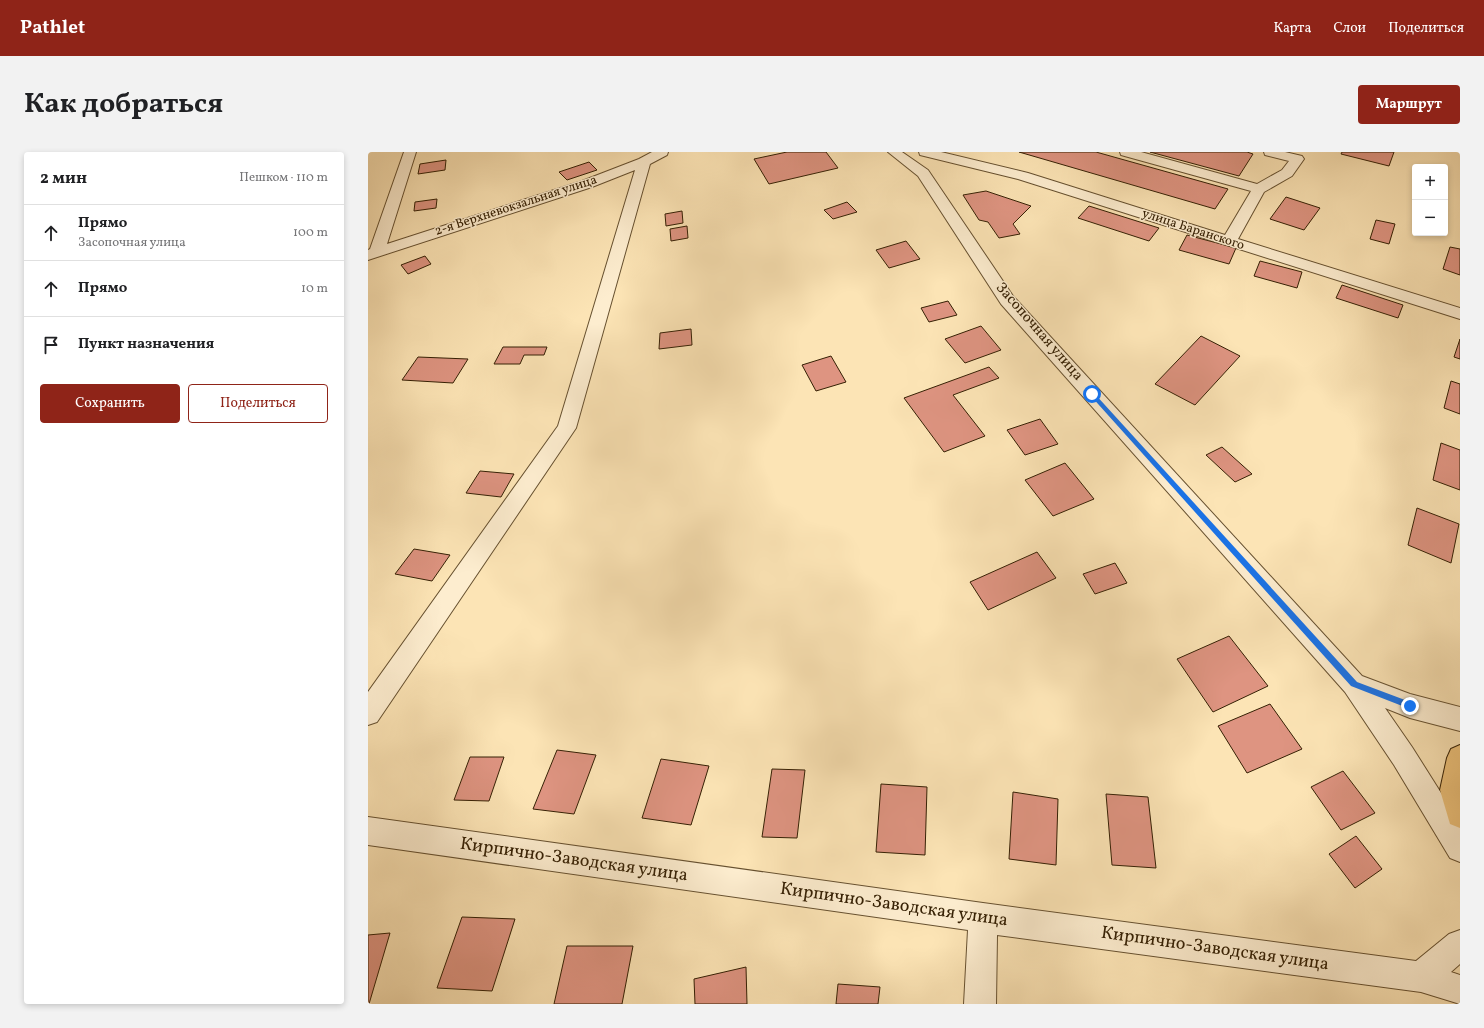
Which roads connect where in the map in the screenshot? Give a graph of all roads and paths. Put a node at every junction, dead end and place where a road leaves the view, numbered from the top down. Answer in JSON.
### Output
{"nodes":[{"id":1,"x":410,"y":152,"type":"edge"},
{"id":2,"x":662,"y":152,"type":"edge"},
{"id":3,"x":894,"y":152,"type":"edge"},
{"id":4,"x":925,"y":152,"type":"edge"},
{"id":5,"x":1126,"y":152,"type":"edge"},
{"id":6,"x":1270,"y":152,"type":"edge"},
{"id":7,"x":644,"y":162,"type":"junction"},
{"id":8,"x":1259,"y":189,"type":"junction"},
{"id":9,"x":1229,"y":241,"type":"junction"},
{"id":10,"x":373,"y":253,"type":"edge"},
{"id":11,"x":1460,"y":314,"type":"edge"},
{"id":12,"x":1354,"y":684,"type":"junction"},
{"id":13,"x":368,"y":713,"type":"edge"},
{"id":14,"x":1460,"y":719,"type":"edge"},
{"id":15,"x":1460,"y":758,"type":"edge"},
{"id":16,"x":1460,"y":814,"type":"edge"},
{"id":17,"x":368,"y":831,"type":"edge"},
{"id":18,"x":1460,"y":848,"type":"edge"},
{"id":19,"x":983,"y":918,"type":"junction"},
{"id":20,"x":1460,"y":945,"type":"edge"},
{"id":21,"x":1421,"y":977,"type":"junction"},
{"id":22,"x":1460,"y":990,"type":"edge"},
{"id":23,"x":980,"y":1004,"type":"edge"}],
"edges":[{"from":1,"to":10,"type":"street"},
{"from":2,"to":7,"type":"street","name":"2-я Верхневокзальная улица"},
{"from":3,"to":12,"type":"street","name":"Засопочная улица"},
{"from":4,"to":9,"type":"street","name":"улица Баранского"},
{"from":5,"to":8,"type":"street"},
{"from":6,"to":8,"type":"street"},
{"from":7,"to":10,"type":"street","name":"2-я Верхневокзальная улица"},
{"from":7,"to":13,"type":"street"},
{"from":8,"to":9,"type":"street"},
{"from":9,"to":11,"type":"street","name":"улица Баранского"},
{"from":12,"to":14,"type":"street"},
{"from":12,"to":18,"type":"street","name":"Засопочная улица"},
{"from":15,"to":16,"type":"main road"},
{"from":17,"to":19,"type":"street","name":"Кирпично-Заводская улица"},
{"from":19,"to":21,"type":"street","name":"Кирпично-Заводская улица"},
{"from":19,"to":23,"type":"street"},
{"from":20,"to":21,"type":"street"},
{"from":21,"to":22,"type":"street","name":"Кирпично-Заводская улица"}]}
